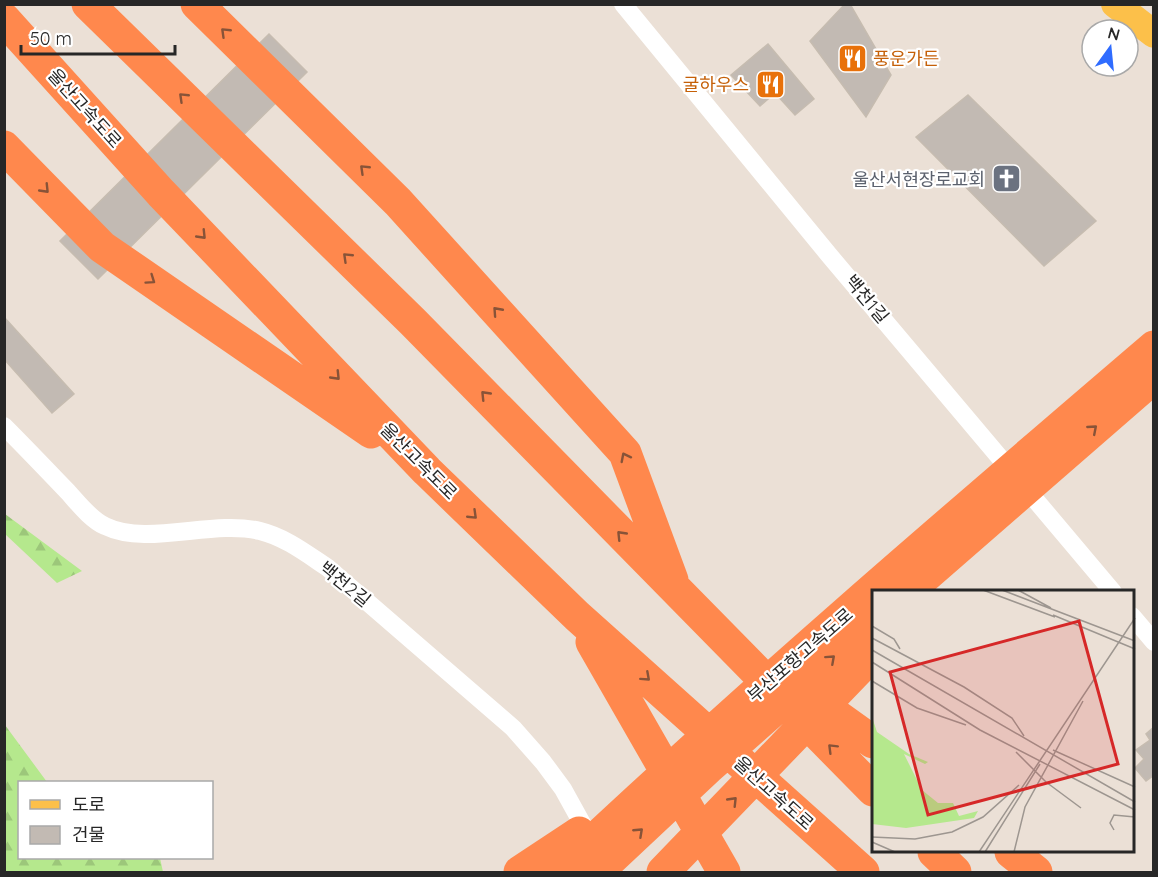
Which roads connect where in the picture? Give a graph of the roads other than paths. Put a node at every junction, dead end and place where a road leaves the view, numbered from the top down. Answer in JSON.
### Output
{"nodes":[{"id":1,"x":88,"y":4,"type":"edge"},
{"id":2,"x":197,"y":4,"type":"edge"},
{"id":3,"x":623,"y":4,"type":"edge"},
{"id":4,"x":1115,"y":4,"type":"edge"},
{"id":5,"x":4,"y":19,"type":"edge"},
{"id":6,"x":1154,"y":34,"type":"edge"},
{"id":7,"x":4,"y":147,"type":"edge"},
{"id":8,"x":1154,"y":347,"type":"edge"},
{"id":9,"x":1154,"y":377,"type":"edge"},
{"id":10,"x":4,"y":426,"type":"edge"},
{"id":11,"x":1056,"y":462,"type":"junction"},
{"id":12,"x":427,"y":471,"type":"junction"},
{"id":13,"x":873,"y":590,"type":"edge"},
{"id":14,"x":909,"y":590,"type":"edge"},
{"id":15,"x":934,"y":590,"type":"edge"},
{"id":16,"x":1111,"y":590,"type":"edge"},
{"id":17,"x":676,"y":591,"type":"junction"},
{"id":18,"x":872,"y":591,"type":"edge"},
{"id":19,"x":578,"y":616,"type":"junction"},
{"id":20,"x":1134,"y":618,"type":"edge"},
{"id":21,"x":872,"y":623,"type":"edge"},
{"id":22,"x":717,"y":632,"type":"junction"},
{"id":23,"x":1154,"y":642,"type":"edge"},
{"id":24,"x":872,"y":655,"type":"edge"},
{"id":25,"x":872,"y":741,"type":"edge"},
{"id":26,"x":872,"y":789,"type":"edge"},
{"id":27,"x":642,"y":795,"type":"junction"},
{"id":28,"x":935,"y":853,"type":"edge"},
{"id":29,"x":1012,"y":853,"type":"edge"},
{"id":30,"x":520,"y":873,"type":"edge"},
{"id":31,"x":560,"y":873,"type":"edge"},
{"id":32,"x":597,"y":873,"type":"edge"},
{"id":33,"x":616,"y":873,"type":"edge"},
{"id":34,"x":663,"y":873,"type":"edge"},
{"id":35,"x":724,"y":873,"type":"edge"},
{"id":36,"x":863,"y":873,"type":"edge"},
{"id":37,"x":955,"y":873,"type":"edge"},
{"id":38,"x":1036,"y":873,"type":"edge"}],
"edges":[{"from":17,"to":1,"type":"highway","one_way":true},
{"from":17,"to":2,"type":"highway","one_way":true},
{"from":3,"to":16,"type":"street","name":"백천1길"},
{"from":4,"to":6,"type":"main road"},
{"from":5,"to":12,"type":"highway","name":"울산고속도로","one_way":true},
{"from":7,"to":12,"type":"highway","one_way":true},
{"from":8,"to":13,"type":"highway","name":"부산포항고속도로"},
{"from":11,"to":9,"type":"highway","one_way":true},
{"from":10,"to":33,"type":"street","name":"백천2길"},
{"from":11,"to":14,"type":"highway"},
{"from":11,"to":15,"type":"highway"},
{"from":12,"to":19,"type":"highway","name":"울산고속도로","one_way":true},
{"from":17,"to":22,"type":"highway"},
{"from":18,"to":27,"type":"highway","name":"부산포항고속도로"},
{"from":19,"to":35,"type":"highway"},
{"from":19,"to":36,"type":"highway","name":"울산고속도로","one_way":true},
{"from":20,"to":23,"type":"street"},
{"from":32,"to":21,"type":"highway","name":"부산포항고속도로","one_way":true},
{"from":22,"to":25,"type":"highway"},
{"from":26,"to":22,"type":"highway","one_way":true},
{"from":34,"to":24,"type":"highway","one_way":true},
{"from":27,"to":30,"type":"highway"},
{"from":27,"to":31,"type":"highway","name":"부산포항고속도로"},
{"from":28,"to":37,"type":"highway"},
{"from":29,"to":38,"type":"highway"}]}
